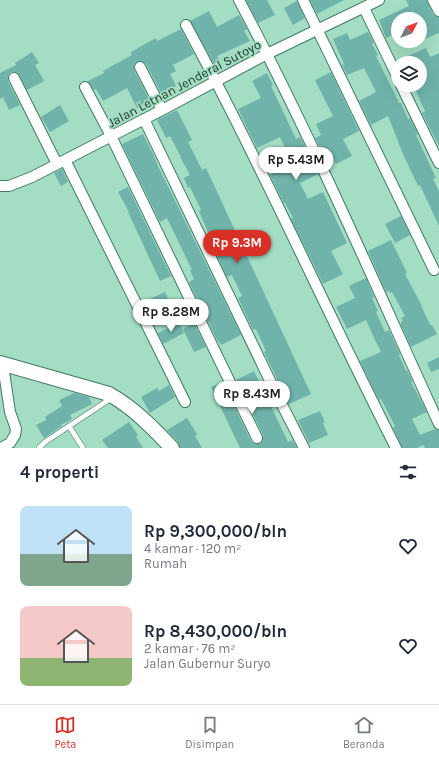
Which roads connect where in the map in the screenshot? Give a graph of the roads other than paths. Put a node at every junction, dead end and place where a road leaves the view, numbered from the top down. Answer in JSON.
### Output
{"nodes":[{"id":1,"x":239,"y":0,"type":"edge"},
{"id":2,"x":303,"y":0,"type":"edge"},
{"id":3,"x":434,"y":0,"type":"edge"},
{"id":4,"x":371,"y":3,"type":"edge"},
{"id":5,"x":439,"y":11,"type":"edge"},
{"id":6,"x":186,"y":26,"type":"dead end"},
{"id":7,"x":315,"y":26,"type":"junction"},
{"id":8,"x":267,"y":54,"type":"junction"},
{"id":9,"x":391,"y":59,"type":"edge"},
{"id":10,"x":140,"y":67,"type":"dead end"},
{"id":11,"x":14,"y":78,"type":"dead end"},
{"id":12,"x":216,"y":82,"type":"junction"},
{"id":13,"x":85,"y":87,"type":"dead end"},
{"id":14,"x":404,"y":92,"type":"edge"},
{"id":15,"x":162,"y":110,"type":"junction"},
{"id":16,"x":144,"y":119,"type":"junction"},
{"id":17,"x":111,"y":136,"type":"junction"},
{"id":18,"x":61,"y":162,"type":"junction"},
{"id":19,"x":439,"y":163,"type":"edge"},
{"id":20,"x":0,"y":186,"type":"edge"},
{"id":21,"x":434,"y":270,"type":"dead end"},
{"id":22,"x":1,"y":364,"type":"edge"},
{"id":23,"x":113,"y":397,"type":"junction"},
{"id":24,"x":185,"y":402,"type":"dead end"},
{"id":25,"x":439,"y":424,"type":"edge"},
{"id":26,"x":69,"y":426,"type":"junction"},
{"id":27,"x":257,"y":438,"type":"dead end"},
{"id":28,"x":1,"y":448,"type":"edge"},
{"id":29,"x":39,"y":448,"type":"edge"},
{"id":30,"x":83,"y":448,"type":"edge"},
{"id":31,"x":172,"y":448,"type":"edge"},
{"id":32,"x":304,"y":448,"type":"edge"},
{"id":33,"x":396,"y":448,"type":"edge"}],
"edges":[{"from":1,"to":8,"type":"street"},
{"from":2,"to":7,"type":"street"},
{"from":3,"to":5,"type":"street"},
{"from":4,"to":7,"type":"street","name":"Jalan Letnan Jenderal Sutoyo"},
{"from":4,"to":9,"type":"street"},
{"from":6,"to":12,"type":"street"},
{"from":7,"to":8,"type":"street","name":"Jalan Letnan Jenderal Sutoyo"},
{"from":7,"to":21,"type":"street"},
{"from":8,"to":12,"type":"street","name":"Jalan Letnan Jenderal Sutoyo"},
{"from":8,"to":25,"type":"street"},
{"from":10,"to":15,"type":"street"},
{"from":11,"to":18,"type":"street"},
{"from":12,"to":15,"type":"street","name":"Jalan Letnan Jenderal Sutoyo"},
{"from":12,"to":33,"type":"street"},
{"from":13,"to":17,"type":"street"},
{"from":14,"to":19,"type":"street"},
{"from":15,"to":16,"type":"street","name":"Jalan Letnan Jenderal Sutoyo"},
{"from":16,"to":17,"type":"street","name":"Jalan Letnan Jenderal Sutoyo"},
{"from":16,"to":32,"type":"street"},
{"from":17,"to":18,"type":"street","name":"Jalan Letnan Jenderal Sutoyo"},
{"from":17,"to":27,"type":"street"},
{"from":18,"to":20,"type":"street","name":"Jalan Letnan Jenderal Sutoyo"},
{"from":18,"to":24,"type":"street"},
{"from":22,"to":23,"type":"main road"},
{"from":22,"to":28,"type":"street"},
{"from":23,"to":26,"type":"lane"},
{"from":23,"to":31,"type":"main road"},
{"from":26,"to":29,"type":"lane"},
{"from":26,"to":30,"type":"lane"}]}
